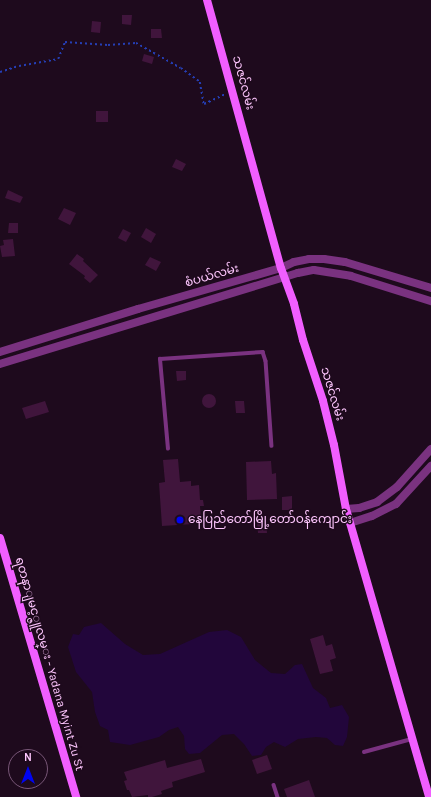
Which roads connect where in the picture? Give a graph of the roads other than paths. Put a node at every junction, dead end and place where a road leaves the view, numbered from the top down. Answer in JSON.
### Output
{"nodes":[{"id":1,"x":207,"y":0,"type":"edge"},
{"id":2,"x":281,"y":268,"type":"junction"},
{"id":3,"x":285,"y":279,"type":"junction"},
{"id":4,"x":431,"y":288,"type":"edge"},
{"id":5,"x":431,"y":301,"type":"edge"},
{"id":6,"x":0,"y":352,"type":"edge"},
{"id":7,"x":0,"y":364,"type":"edge"},
{"id":8,"x":272,"y":446,"type":"dead end"},
{"id":9,"x":168,"y":449,"type":"dead end"},
{"id":10,"x":431,"y":449,"type":"edge"},
{"id":11,"x":431,"y":466,"type":"edge"},
{"id":12,"x":346,"y":509,"type":"junction"},
{"id":13,"x":350,"y":523,"type":"junction"},
{"id":14,"x":0,"y":538,"type":"edge"},
{"id":15,"x":412,"y":739,"type":"junction"},
{"id":16,"x":364,"y":752,"type":"dead end"},
{"id":17,"x":274,"y":785,"type":"dead end"},
{"id":18,"x":76,"y":797,"type":"edge"},
{"id":19,"x":278,"y":797,"type":"edge"},
{"id":20,"x":429,"y":797,"type":"edge"}],
"edges":[{"from":1,"to":2,"type":"main road","name":"သဇင်လမ်း"},
{"from":2,"to":3,"type":"main road","name":"သဇင်လမ်း"},
{"from":2,"to":4,"type":"street","name":"စံပယ်လမ်း"},
{"from":2,"to":6,"type":"street","name":"စံပယ်လမ်း"},
{"from":3,"to":5,"type":"street","name":"စံပယ်လမ်း"},
{"from":3,"to":7,"type":"street","name":"စံပယ်လမ်း"},
{"from":3,"to":12,"type":"main road","name":"သဇင်လမ်း"},
{"from":8,"to":9,"type":"lane"},
{"from":10,"to":12,"type":"street"},
{"from":11,"to":13,"type":"street"},
{"from":12,"to":13,"type":"main road","name":"သဇင်လမ်း"},
{"from":13,"to":15,"type":"main road","name":"သဇင်လမ်း"},
{"from":14,"to":18,"type":"main road","name":"ရတနာျမင့္ဇူလမ္း - Yadana Myint Zu St"},
{"from":15,"to":16,"type":"lane"},
{"from":15,"to":20,"type":"main road","name":"သဇင်လမ်း"},
{"from":17,"to":19,"type":"lane"}]}
